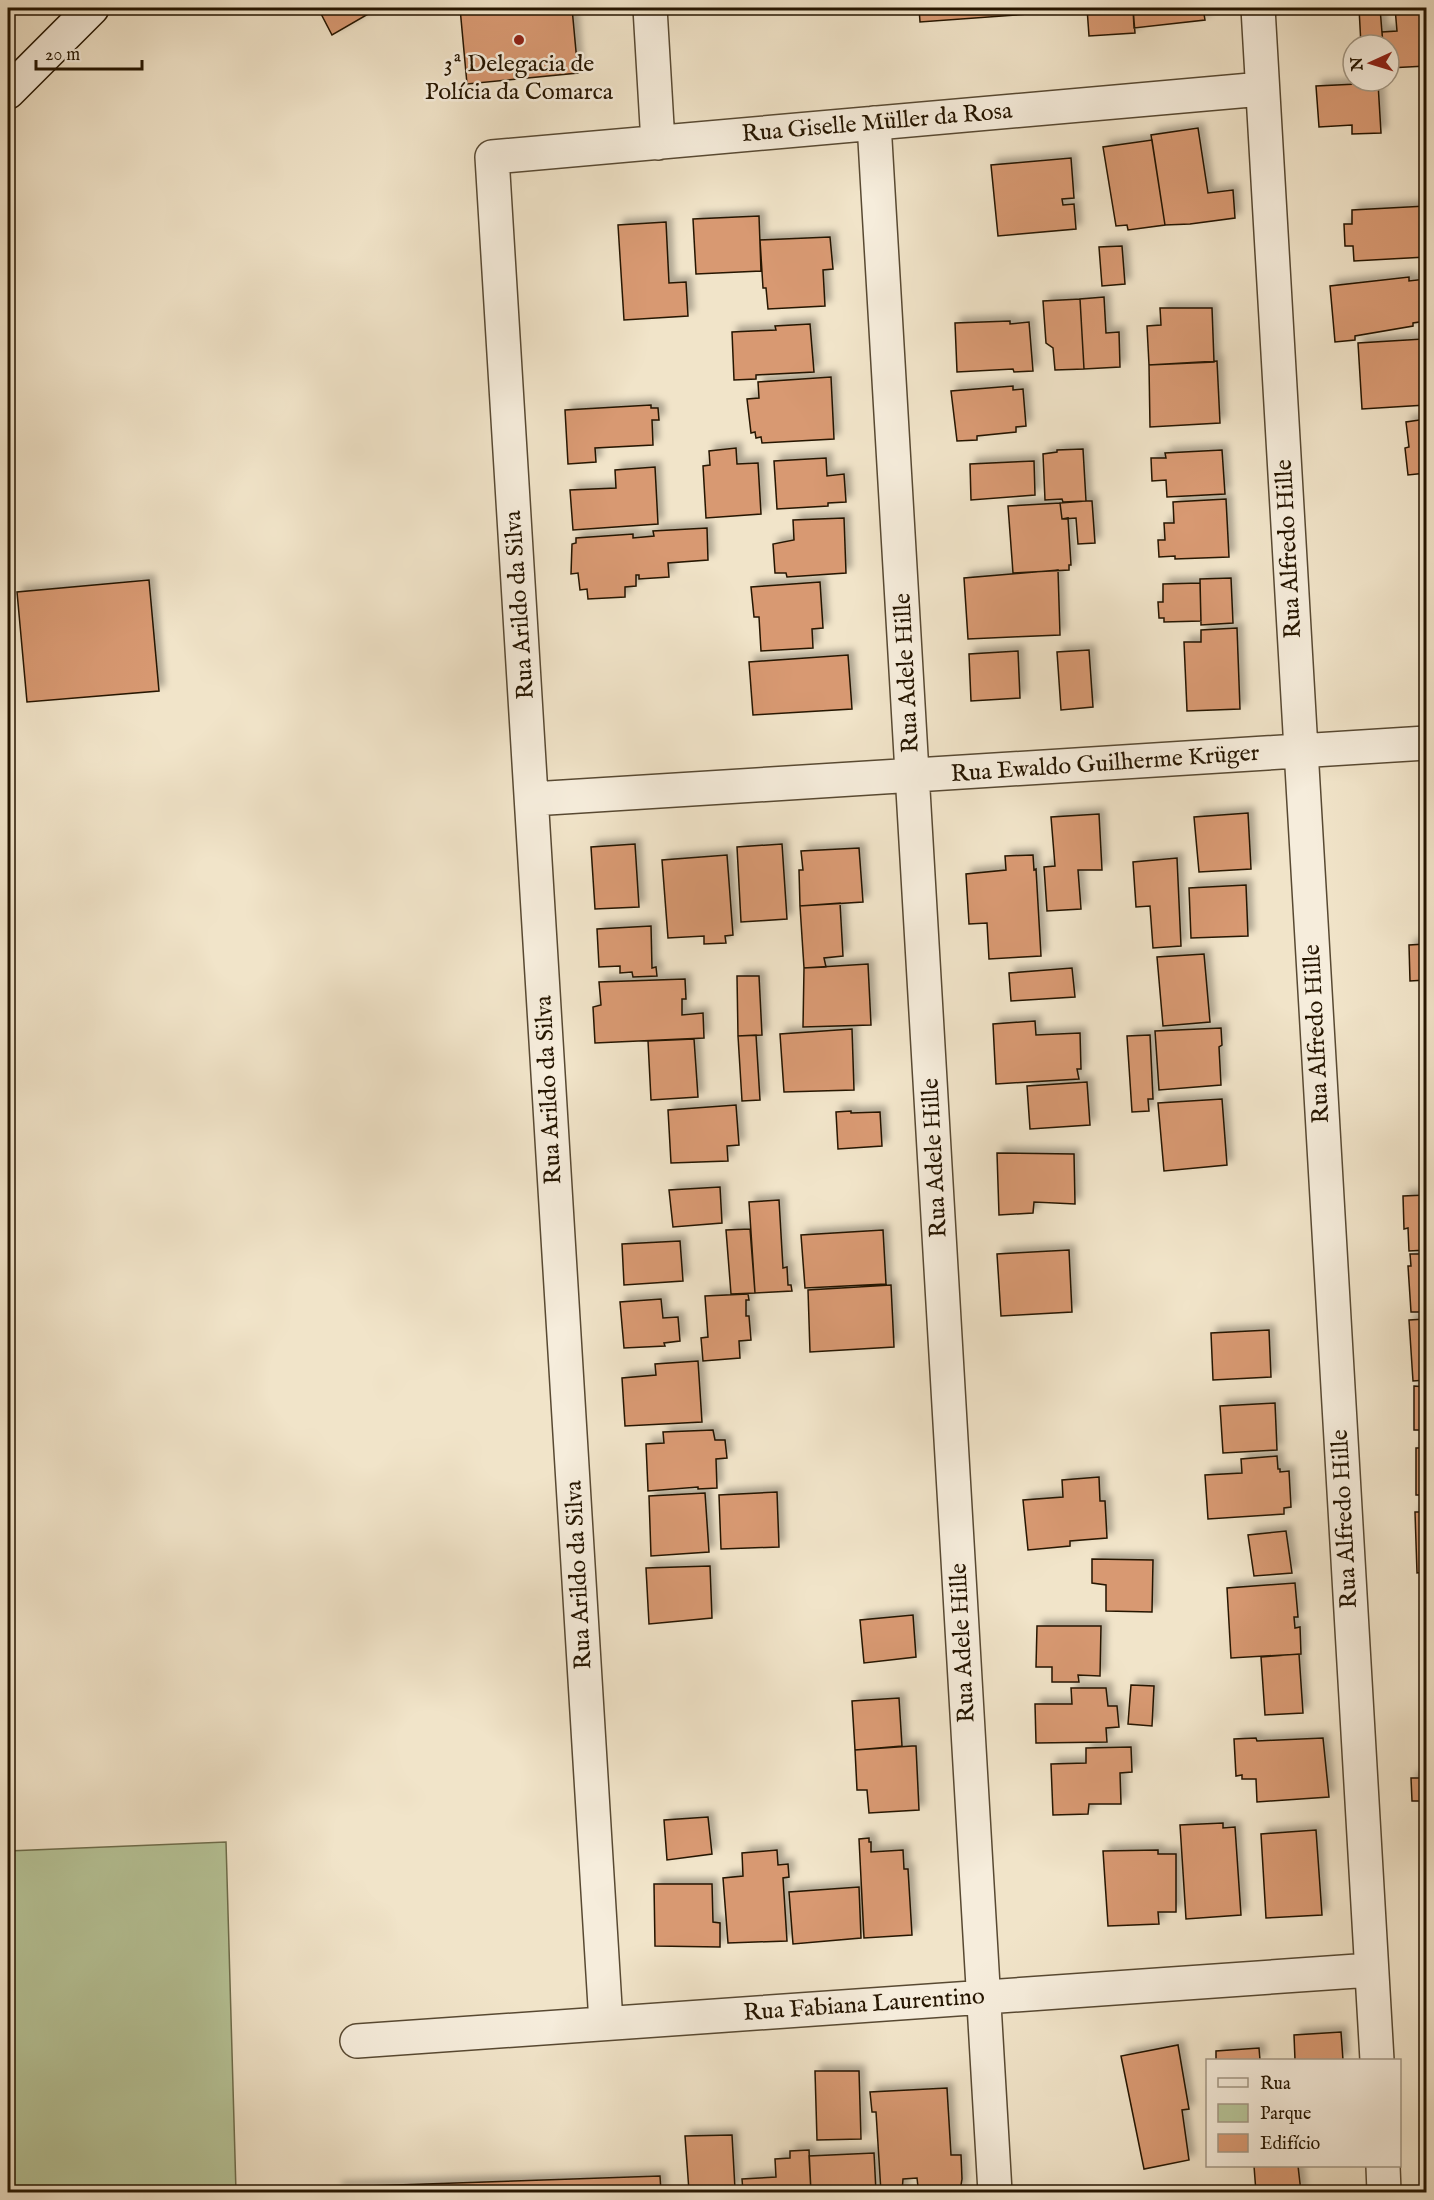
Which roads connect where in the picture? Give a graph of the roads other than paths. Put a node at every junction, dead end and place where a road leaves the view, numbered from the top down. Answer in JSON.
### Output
{"nodes":[{"id":1,"x":92,"y":8,"type":"edge"},
{"id":2,"x":650,"y":8,"type":"edge"},
{"id":3,"x":1258,"y":8,"type":"edge"},
{"id":4,"x":1262,"y":88,"type":"junction"},
{"id":5,"x":8,"y":92,"type":"edge"},
{"id":6,"x":874,"y":123,"type":"junction"},
{"id":7,"x":658,"y":143,"type":"junction"},
{"id":8,"x":492,"y":157,"type":"joint"},
{"id":9,"x":1426,"y":743,"type":"edge"},
{"id":10,"x":1301,"y":751,"type":"junction"},
{"id":11,"x":913,"y":776,"type":"junction"},
{"id":12,"x":532,"y":799,"type":"junction"},
{"id":13,"x":1371,"y":1970,"type":"junction"},
{"id":14,"x":983,"y":1997,"type":"junction"},
{"id":15,"x":606,"y":2023,"type":"junction"},
{"id":16,"x":357,"y":2041,"type":"dead end"},
{"id":17,"x":1377,"y":2059,"type":"edge"},
{"id":18,"x":1383,"y":2167,"type":"edge"},
{"id":19,"x":995,"y":2193,"type":"edge"},
{"id":20,"x":1384,"y":2193,"type":"edge"}],
"edges":[{"from":1,"to":5,"type":"street"},
{"from":2,"to":7,"type":"street"},
{"from":3,"to":4,"type":"street","name":"Rua Alfredo Hille"},
{"from":4,"to":6,"type":"street","name":"Rua Giselle Müller da Rosa"},
{"from":4,"to":10,"type":"street","name":"Rua Alfredo Hille"},
{"from":6,"to":7,"type":"street","name":"Rua Giselle Müller da Rosa"},
{"from":6,"to":11,"type":"street","name":"Rua Adele Hille"},
{"from":7,"to":8,"type":"street","name":"Rua Giselle Müller da Rosa"},
{"from":8,"to":12,"type":"street","name":"Rua Arildo da Silva"},
{"from":9,"to":10,"type":"street","name":"Rua Ewaldo Guilherme Krüger"},
{"from":10,"to":11,"type":"street","name":"Rua Ewaldo Guilherme Krüger"},
{"from":10,"to":13,"type":"street","name":"Rua Alfredo Hille"},
{"from":11,"to":12,"type":"street","name":"Rua Ewaldo Guilherme Krüger"},
{"from":11,"to":14,"type":"street","name":"Rua Adele Hille"},
{"from":12,"to":15,"type":"street","name":"Rua Arildo da Silva"},
{"from":13,"to":14,"type":"street","name":"Rua Fabiana Laurentino"},
{"from":13,"to":17,"type":"street","name":"Rua Alfredo Hille"},
{"from":14,"to":15,"type":"street","name":"Rua Fabiana Laurentino"},
{"from":14,"to":19,"type":"street","name":"Rua Adele Hille"},
{"from":15,"to":16,"type":"street","name":"Rua Fabiana Laurentino"},
{"from":18,"to":20,"type":"street"}]}
